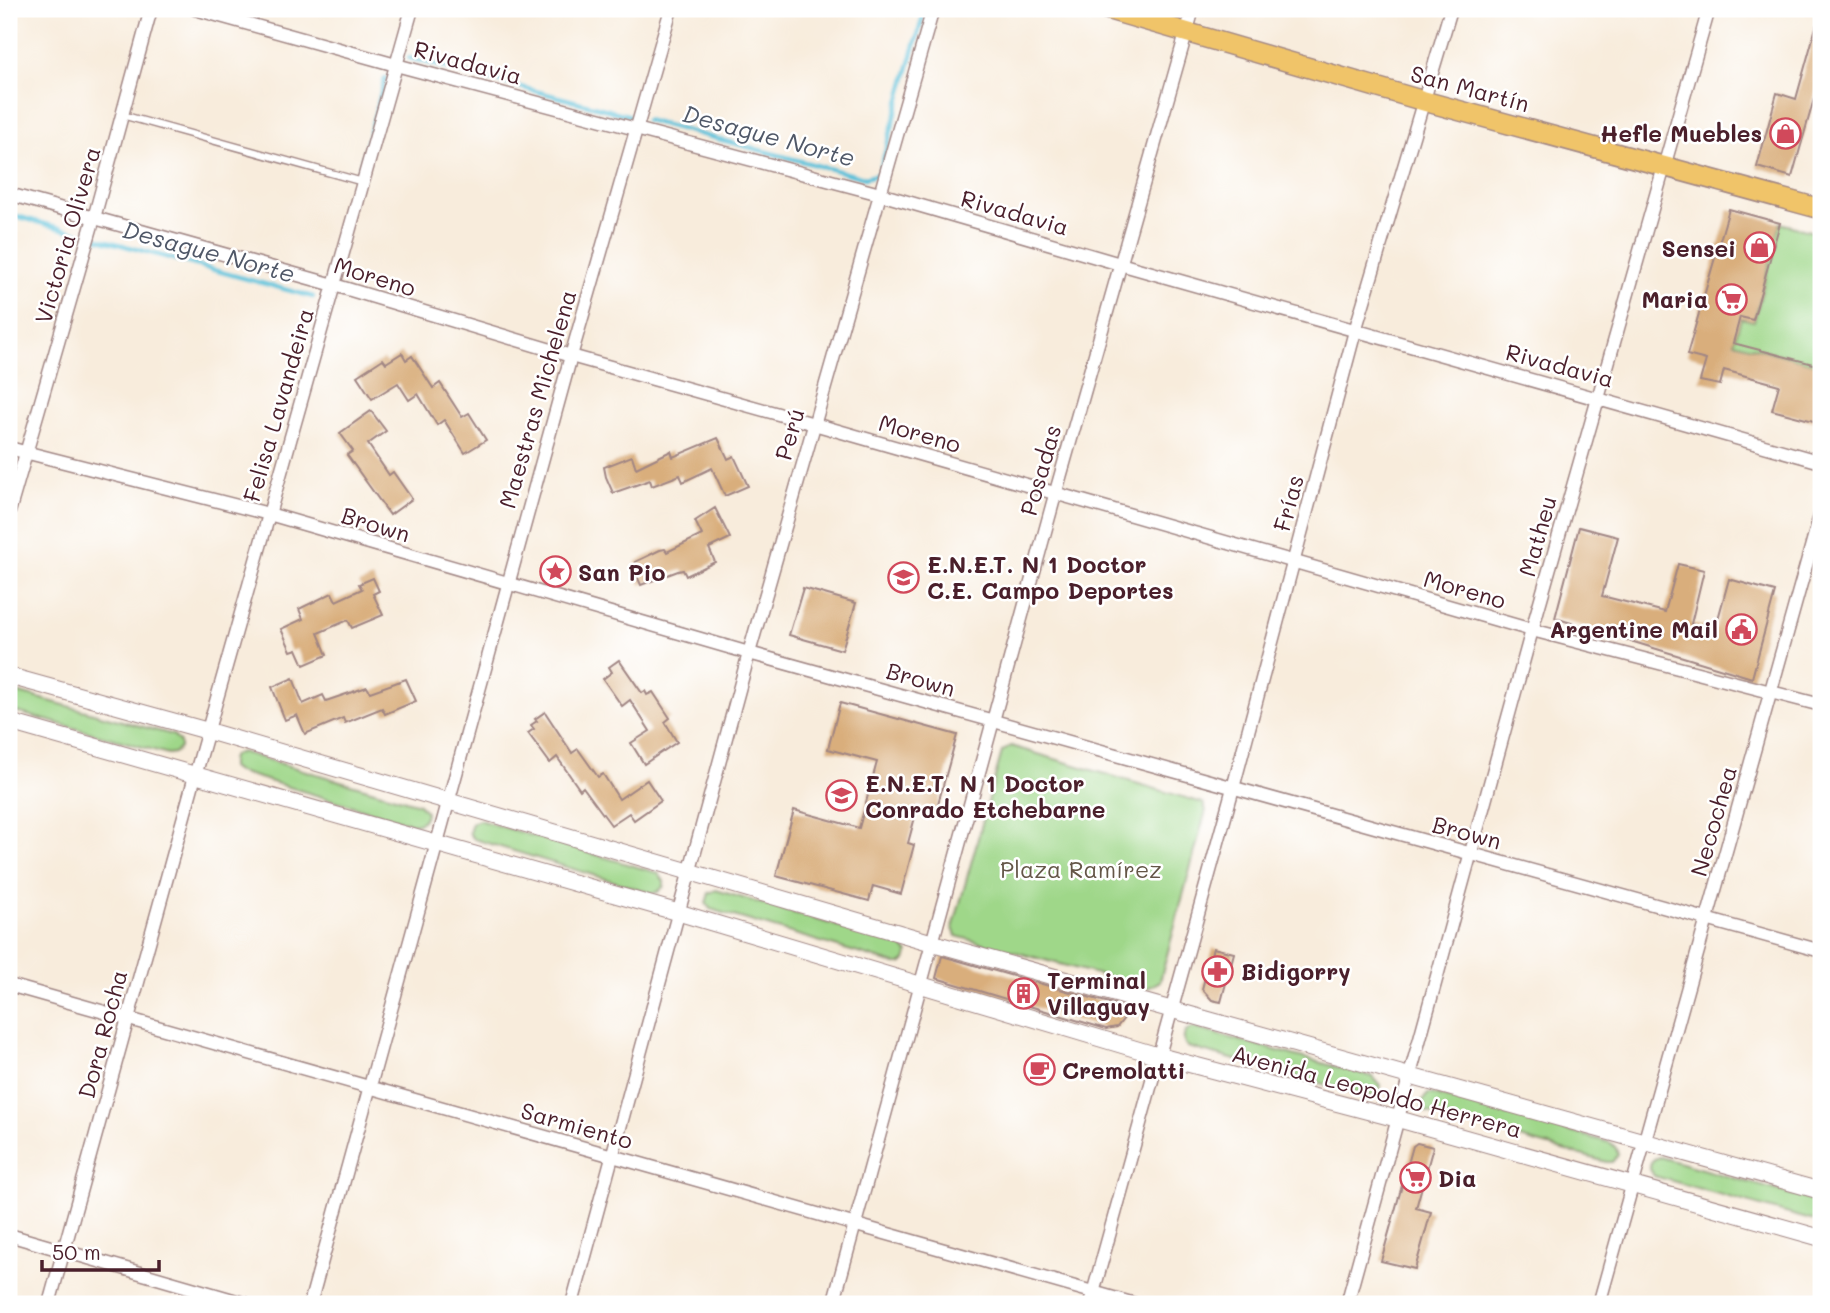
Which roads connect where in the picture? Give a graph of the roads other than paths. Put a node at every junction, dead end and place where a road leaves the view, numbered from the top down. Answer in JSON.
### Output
{"nodes":[{"id":1,"x":151,"y":9,"type":"edge"},
{"id":2,"x":195,"y":9,"type":"edge"},
{"id":3,"x":412,"y":9,"type":"edge"},
{"id":4,"x":671,"y":9,"type":"edge"},
{"id":5,"x":933,"y":9,"type":"edge"},
{"id":6,"x":1106,"y":9,"type":"edge"},
{"id":7,"x":1193,"y":9,"type":"edge"},
{"id":8,"x":1451,"y":9,"type":"edge"},
{"id":9,"x":1709,"y":9,"type":"edge"},
{"id":10,"x":1187,"y":32,"type":"junction"},
{"id":11,"x":396,"y":65,"type":"junction"},
{"id":12,"x":1424,"y":101,"type":"junction"},
{"id":13,"x":122,"y":115,"type":"junction"},
{"id":14,"x":636,"y":128,"type":"junction"},
{"id":15,"x":1664,"y":166,"type":"junction"},
{"id":16,"x":363,"y":183,"type":"junction"},
{"id":17,"x":9,"y":194,"type":"edge"},
{"id":18,"x":880,"y":194,"type":"junction"},
{"id":19,"x":1821,"y":209,"type":"edge"},
{"id":20,"x":94,"y":218,"type":"junction"},
{"id":21,"x":1120,"y":264,"type":"junction"},
{"id":22,"x":334,"y":285,"type":"junction"},
{"id":23,"x":1355,"y":331,"type":"junction"},
{"id":24,"x":570,"y":356,"type":"junction"},
{"id":25,"x":1598,"y":397,"type":"junction"},
{"id":26,"x":814,"y":424,"type":"junction"},
{"id":27,"x":9,"y":448,"type":"edge"},
{"id":28,"x":26,"y":452,"type":"junction"},
{"id":29,"x":1821,"y":462,"type":"edge"},
{"id":30,"x":1055,"y":495,"type":"junction"},
{"id":31,"x":9,"y":512,"type":"edge"},
{"id":32,"x":1821,"y":512,"type":"edge"},
{"id":33,"x":269,"y":514,"type":"junction"},
{"id":34,"x":1295,"y":561,"type":"junction"},
{"id":35,"x":508,"y":585,"type":"junction"},
{"id":36,"x":1532,"y":630,"type":"junction"},
{"id":37,"x":749,"y":653,"type":"junction"},
{"id":38,"x":9,"y":677,"type":"edge"},
{"id":39,"x":1771,"y":691,"type":"junction"},
{"id":40,"x":1821,"y":705,"type":"edge"},
{"id":41,"x":993,"y":721,"type":"junction"},
{"id":42,"x":9,"y":722,"type":"edge"},
{"id":43,"x":208,"y":732,"type":"junction"},
{"id":44,"x":195,"y":776,"type":"junction"},
{"id":45,"x":1233,"y":788,"type":"junction"},
{"id":46,"x":449,"y":802,"type":"junction"},
{"id":47,"x":438,"y":845,"type":"junction"},
{"id":48,"x":1470,"y":855,"type":"junction"},
{"id":49,"x":690,"y":871,"type":"junction"},
{"id":50,"x":680,"y":914,"type":"junction"},
{"id":51,"x":1707,"y":918,"type":"junction"},
{"id":52,"x":933,"y":943,"type":"junction"},
{"id":53,"x":1821,"y":951,"type":"edge"},
{"id":54,"x":9,"y":985,"type":"edge"},
{"id":55,"x":921,"y":987,"type":"junction"},
{"id":56,"x":1172,"y":1010,"type":"junction"},
{"id":57,"x":128,"y":1018,"type":"junction"},
{"id":58,"x":1159,"y":1056,"type":"junction"},
{"id":59,"x":1410,"y":1075,"type":"junction"},
{"id":60,"x":370,"y":1088,"type":"junction"},
{"id":61,"x":1398,"y":1119,"type":"junction"},
{"id":62,"x":1645,"y":1141,"type":"junction"},
{"id":63,"x":612,"y":1157,"type":"junction"},
{"id":64,"x":1632,"y":1185,"type":"junction"},
{"id":65,"x":1821,"y":1191,"type":"edge"},
{"id":66,"x":855,"y":1226,"type":"junction"},
{"id":67,"x":9,"y":1235,"type":"edge"},
{"id":68,"x":1821,"y":1238,"type":"edge"},
{"id":69,"x":64,"y":1250,"type":"junction"},
{"id":70,"x":1092,"y":1298,"type":"edge"},
{"id":71,"x":49,"y":1304,"type":"edge"},
{"id":72,"x":247,"y":1304,"type":"edge"},
{"id":73,"x":310,"y":1304,"type":"edge"},
{"id":74,"x":572,"y":1304,"type":"edge"},
{"id":75,"x":833,"y":1304,"type":"edge"},
{"id":76,"x":1135,"y":1304,"type":"edge"},
{"id":77,"x":1347,"y":1304,"type":"edge"},
{"id":78,"x":1599,"y":1304,"type":"edge"}],
"edges":[{"from":1,"to":13,"type":"street","name":"Victoria Olivera"},
{"from":2,"to":11,"type":"street","name":"Rivadavia"},
{"from":3,"to":11,"type":"street","name":"Felisa Lavandeira"},
{"from":4,"to":14,"type":"street","name":"Maestras Michelena"},
{"from":5,"to":18,"type":"street","name":"Perú"},
{"from":6,"to":10,"type":"main road","name":"San Martín"},
{"from":7,"to":10,"type":"street","name":"Posadas"},
{"from":8,"to":12,"type":"street","name":"Frías"},
{"from":9,"to":15,"type":"street","name":"Matheu"},
{"from":10,"to":12,"type":"main road","name":"San Martín"},
{"from":10,"to":21,"type":"street","name":"Posadas"},
{"from":11,"to":14,"type":"street","name":"Rivadavia"},
{"from":11,"to":16,"type":"street","name":"Felisa Lavandeira"},
{"from":12,"to":15,"type":"main road","name":"San Martín"},
{"from":12,"to":23,"type":"street","name":"Frías"},
{"from":13,"to":16,"type":"lane"},
{"from":13,"to":20,"type":"street","name":"Victoria Olivera"},
{"from":14,"to":18,"type":"street","name":"Rivadavia"},
{"from":14,"to":24,"type":"street","name":"Maestras Michelena"},
{"from":15,"to":19,"type":"main road","name":"San Martín"},
{"from":15,"to":25,"type":"street","name":"Matheu"},
{"from":16,"to":22,"type":"street","name":"Felisa Lavandeira"},
{"from":17,"to":20,"type":"street","name":"Moreno"},
{"from":18,"to":21,"type":"street","name":"Rivadavia"},
{"from":18,"to":26,"type":"street","name":"Perú"},
{"from":20,"to":22,"type":"street","name":"Moreno"},
{"from":20,"to":28,"type":"street","name":"Victoria Olivera"},
{"from":21,"to":23,"type":"street","name":"Rivadavia"},
{"from":21,"to":30,"type":"street","name":"Posadas"},
{"from":22,"to":24,"type":"street","name":"Moreno"},
{"from":22,"to":33,"type":"street","name":"Felisa Lavandeira"},
{"from":23,"to":25,"type":"street","name":"Rivadavia"},
{"from":23,"to":34,"type":"street","name":"Frías"},
{"from":24,"to":26,"type":"street","name":"Moreno"},
{"from":24,"to":35,"type":"street","name":"Maestras Michelena"},
{"from":25,"to":29,"type":"street","name":"Rivadavia"},
{"from":25,"to":36,"type":"street","name":"Matheu"},
{"from":26,"to":30,"type":"street","name":"Moreno"},
{"from":26,"to":37,"type":"street","name":"Perú"},
{"from":27,"to":28,"type":"street","name":"Brown"},
{"from":28,"to":31,"type":"street","name":"Victoria Olivera"},
{"from":28,"to":33,"type":"street","name":"Brown"},
{"from":30,"to":34,"type":"street","name":"Moreno"},
{"from":30,"to":41,"type":"street","name":"Posadas"},
{"from":32,"to":39,"type":"street","name":"Necochea"},
{"from":33,"to":35,"type":"street","name":"Brown"},
{"from":33,"to":43,"type":"street","name":"Felisa Lavandeira"},
{"from":34,"to":36,"type":"street","name":"Moreno"},
{"from":34,"to":45,"type":"street","name":"Frías"},
{"from":35,"to":37,"type":"street","name":"Brown"},
{"from":35,"to":46,"type":"street","name":"Maestras Michelena"},
{"from":36,"to":39,"type":"street","name":"Moreno"},
{"from":36,"to":48,"type":"street","name":"Matheu"},
{"from":37,"to":41,"type":"street","name":"Brown"},
{"from":37,"to":49,"type":"street","name":"Perú"},
{"from":38,"to":43,"type":"street","name":"Avenida Leopoldo Herrera"},
{"from":39,"to":40,"type":"street","name":"Moreno"},
{"from":39,"to":51,"type":"street","name":"Necochea"},
{"from":41,"to":45,"type":"street","name":"Brown"},
{"from":41,"to":52,"type":"street","name":"Posadas"},
{"from":42,"to":44,"type":"street","name":"Avenida Leopoldo Herrera"},
{"from":43,"to":44,"type":"street"},
{"from":43,"to":46,"type":"street","name":"Avenida Leopoldo Herrera"},
{"from":44,"to":47,"type":"street","name":"Avenida Leopoldo Herrera"},
{"from":44,"to":57,"type":"street","name":"Dora Rocha"},
{"from":45,"to":48,"type":"street","name":"Brown"},
{"from":45,"to":56,"type":"street","name":"Frías"},
{"from":46,"to":47,"type":"street"},
{"from":46,"to":49,"type":"street","name":"Avenida Leopoldo Herrera"},
{"from":47,"to":50,"type":"street","name":"Avenida Leopoldo Herrera"},
{"from":47,"to":60,"type":"street"},
{"from":48,"to":51,"type":"street","name":"Brown"},
{"from":48,"to":59,"type":"street","name":"Matheu"},
{"from":49,"to":50,"type":"street"},
{"from":49,"to":52,"type":"street","name":"Avenida Leopoldo Herrera"},
{"from":50,"to":55,"type":"street","name":"Avenida Leopoldo Herrera"},
{"from":50,"to":63,"type":"street"},
{"from":51,"to":53,"type":"street","name":"Brown"},
{"from":51,"to":62,"type":"street","name":"Necochea"},
{"from":52,"to":55,"type":"street"},
{"from":52,"to":56,"type":"street","name":"Avenida Leopoldo Herrera"},
{"from":54,"to":57,"type":"street","name":"Sarmiento"},
{"from":55,"to":58,"type":"street","name":"Avenida Leopoldo Herrera"},
{"from":55,"to":66,"type":"street"},
{"from":56,"to":58,"type":"street","name":"Frías"},
{"from":56,"to":59,"type":"street","name":"Avenida Leopoldo Herrera"},
{"from":57,"to":60,"type":"street","name":"Sarmiento"},
{"from":57,"to":69,"type":"street","name":"Dora Rocha"},
{"from":58,"to":61,"type":"street","name":"Avenida Leopoldo Herrera"},
{"from":58,"to":70,"type":"street","name":"Frías"},
{"from":59,"to":61,"type":"street","name":"Matheu"},
{"from":59,"to":62,"type":"street","name":"Avenida Leopoldo Herrera"},
{"from":60,"to":63,"type":"street","name":"Sarmiento"},
{"from":60,"to":73,"type":"street"},
{"from":61,"to":64,"type":"street","name":"Avenida Leopoldo Herrera"},
{"from":61,"to":77,"type":"street","name":"Matheu"},
{"from":62,"to":64,"type":"street","name":"Necochea"},
{"from":62,"to":65,"type":"street","name":"Avenida Leopoldo Herrera"},
{"from":63,"to":66,"type":"street","name":"Sarmiento"},
{"from":63,"to":74,"type":"street"},
{"from":64,"to":68,"type":"street","name":"Avenida Leopoldo Herrera"},
{"from":64,"to":78,"type":"street","name":"Necochea"},
{"from":66,"to":70,"type":"street","name":"Sarmiento"},
{"from":66,"to":75,"type":"street"},
{"from":67,"to":69,"type":"street"},
{"from":69,"to":71,"type":"street","name":"Dora Rocha"},
{"from":69,"to":72,"type":"street"},
{"from":70,"to":76,"type":"street","name":"Sarmiento"}]}
